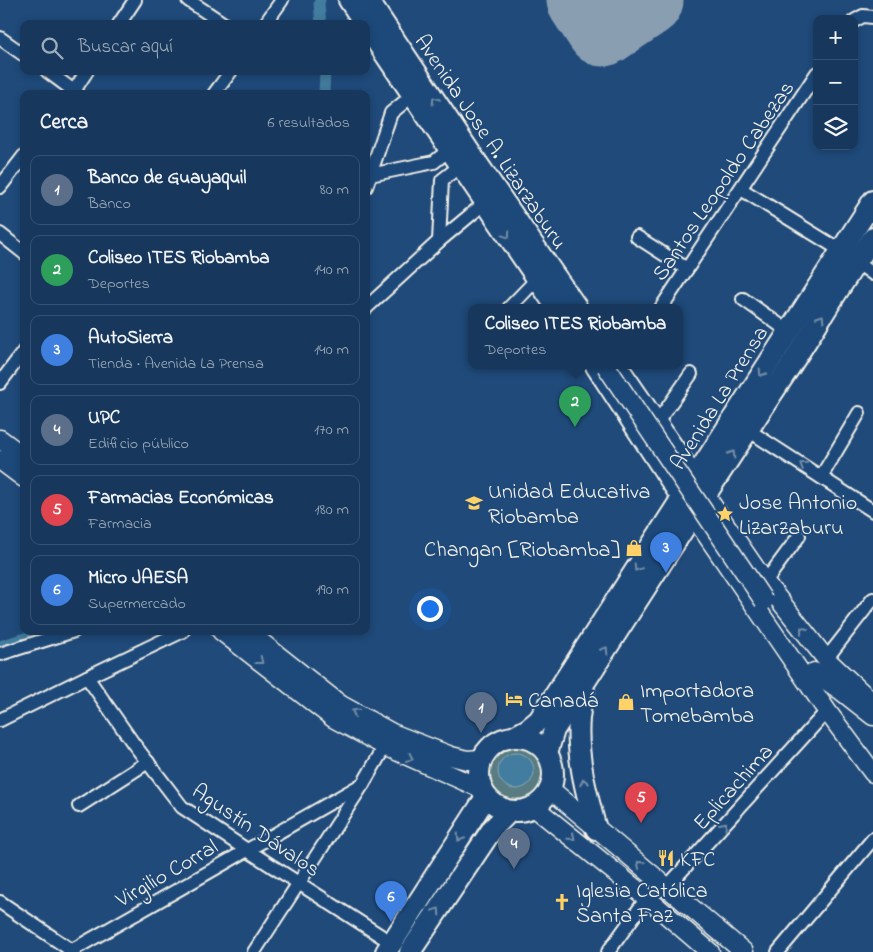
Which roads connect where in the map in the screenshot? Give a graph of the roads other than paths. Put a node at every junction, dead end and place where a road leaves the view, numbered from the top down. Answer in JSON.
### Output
{"nodes":[{"id":1,"x":135,"y":0,"type":"edge"},
{"id":2,"x":188,"y":0,"type":"edge"},
{"id":3,"x":282,"y":0,"type":"edge"},
{"id":4,"x":349,"y":0,"type":"edge"},
{"id":5,"x":368,"y":0,"type":"edge"},
{"id":6,"x":873,"y":17,"type":"edge"},
{"id":7,"x":858,"y":18,"type":"edge"},
{"id":8,"x":122,"y":20,"type":"edge"},
{"id":9,"x":218,"y":20,"type":"edge"},
{"id":10,"x":268,"y":20,"type":"edge"},
{"id":11,"x":363,"y":20,"type":"edge"},
{"id":12,"x":370,"y":31,"type":"edge"},
{"id":13,"x":0,"y":38,"type":"edge"},
{"id":14,"x":20,"y":52,"type":"edge"},
{"id":15,"x":52,"y":75,"type":"edge"},
{"id":16,"x":85,"y":75,"type":"edge"},
{"id":17,"x":228,"y":75,"type":"edge"},
{"id":18,"x":813,"y":79,"type":"edge"},
{"id":19,"x":71,"y":90,"type":"edge"},
{"id":20,"x":77,"y":90,"type":"edge"},
{"id":21,"x":217,"y":90,"type":"edge"},
{"id":22,"x":413,"y":95,"type":"junction"},
{"id":23,"x":457,"y":152,"type":"junction"},
{"id":24,"x":20,"y":161,"type":"edge"},
{"id":25,"x":370,"y":175,"type":"edge"},
{"id":26,"x":370,"y":180,"type":"edge"},
{"id":27,"x":0,"y":186,"type":"edge"},
{"id":28,"x":741,"y":189,"type":"junction"},
{"id":29,"x":873,"y":201,"type":"edge"},
{"id":30,"x":486,"y":202,"type":"junction"},
{"id":31,"x":0,"y":234,"type":"edge"},
{"id":32,"x":637,"y":237,"type":"dead end"},
{"id":33,"x":873,"y":238,"type":"edge"},
{"id":34,"x":440,"y":241,"type":"junction"},
{"id":35,"x":20,"y":250,"type":"edge"},
{"id":36,"x":848,"y":256,"type":"junction"},
{"id":37,"x":687,"y":269,"type":"junction"},
{"id":38,"x":873,"y":274,"type":"edge"},
{"id":39,"x":548,"y":284,"type":"junction"},
{"id":40,"x":744,"y":299,"type":"dead end"},
{"id":41,"x":370,"y":304,"type":"edge"},
{"id":42,"x":516,"y":304,"type":"edge"},
{"id":43,"x":556,"y":304,"type":"edge"},
{"id":44,"x":560,"y":304,"type":"edge"},
{"id":45,"x":568,"y":304,"type":"edge"},
{"id":46,"x":573,"y":304,"type":"edge"},
{"id":47,"x":664,"y":304,"type":"edge"},
{"id":48,"x":788,"y":331,"type":"junction"},
{"id":49,"x":20,"y":357,"type":"edge"},
{"id":50,"x":598,"y":369,"type":"edge"},
{"id":51,"x":618,"y":369,"type":"edge"},
{"id":52,"x":618,"y":369,"type":"edge"},
{"id":53,"x":691,"y":374,"type":"dead end"},
{"id":54,"x":0,"y":384,"type":"edge"},
{"id":55,"x":859,"y":413,"type":"dead end"},
{"id":56,"x":656,"y":424,"type":"junction"},
{"id":57,"x":725,"y":430,"type":"junction"},
{"id":58,"x":748,"y":430,"type":"junction"},
{"id":59,"x":0,"y":439,"type":"edge"},
{"id":60,"x":672,"y":446,"type":"junction"},
{"id":61,"x":20,"y":454,"type":"edge"},
{"id":62,"x":0,"y":460,"type":"edge"},
{"id":63,"x":20,"y":475,"type":"edge"},
{"id":64,"x":821,"y":477,"type":"junction"},
{"id":65,"x":694,"y":478,"type":"junction"},
{"id":66,"x":706,"y":495,"type":"junction"},
{"id":67,"x":687,"y":506,"type":"junction"},
{"id":68,"x":873,"y":511,"type":"edge"},
{"id":69,"x":799,"y":536,"type":"dead end"},
{"id":70,"x":765,"y":582,"type":"junction"},
{"id":71,"x":873,"y":600,"type":"edge"},
{"id":72,"x":61,"y":635,"type":"edge"},
{"id":73,"x":175,"y":635,"type":"edge"},
{"id":74,"x":226,"y":635,"type":"edge"},
{"id":75,"x":252,"y":635,"type":"edge"},
{"id":76,"x":0,"y":654,"type":"edge"},
{"id":77,"x":820,"y":666,"type":"junction"},
{"id":78,"x":87,"y":677,"type":"junction"},
{"id":79,"x":586,"y":681,"type":"junction"},
{"id":80,"x":873,"y":703,"type":"edge"},
{"id":81,"x":827,"y":711,"type":"junction"},
{"id":82,"x":873,"y":716,"type":"edge"},
{"id":83,"x":0,"y":720,"type":"edge"},
{"id":84,"x":515,"y":736,"type":"junction"},
{"id":85,"x":385,"y":746,"type":"junction"},
{"id":86,"x":547,"y":753,"type":"junction"},
{"id":87,"x":481,"y":759,"type":"junction"},
{"id":88,"x":148,"y":762,"type":"junction"},
{"id":89,"x":873,"y":768,"type":"edge"},
{"id":90,"x":873,"y":773,"type":"edge"},
{"id":91,"x":363,"y":784,"type":"junction"},
{"id":92,"x":550,"y":789,"type":"junction"},
{"id":93,"x":484,"y":793,"type":"junction"},
{"id":94,"x":79,"y":806,"type":"dead end"},
{"id":95,"x":534,"y":807,"type":"junction"},
{"id":96,"x":510,"y":811,"type":"junction"},
{"id":97,"x":596,"y":829,"type":"junction"},
{"id":98,"x":873,"y":839,"type":"edge"},
{"id":99,"x":247,"y":850,"type":"junction"},
{"id":100,"x":298,"y":882,"type":"junction"},
{"id":101,"x":667,"y":887,"type":"junction"},
{"id":102,"x":647,"y":898,"type":"junction"},
{"id":103,"x":0,"y":902,"type":"edge"},
{"id":104,"x":389,"y":947,"type":"edge"},
{"id":105,"x":71,"y":951,"type":"edge"},
{"id":106,"x":254,"y":952,"type":"edge"},
{"id":107,"x":410,"y":952,"type":"edge"},
{"id":108,"x":608,"y":952,"type":"edge"},
{"id":109,"x":710,"y":952,"type":"edge"},
{"id":110,"x":744,"y":952,"type":"edge"},
{"id":111,"x":778,"y":952,"type":"edge"}],
"edges":[{"from":1,"to":8,"type":"street"},
{"from":2,"to":9,"type":"street"},
{"from":3,"to":10,"type":"street"},
{"from":4,"to":11,"type":"main road","name":"Avenida Jose A. Lizarzaburu"},
{"from":23,"to":5,"type":"main road","name":"Avenida Jose A. Lizarzaburu","one_way":true},
{"from":6,"to":7,"type":"street"},
{"from":12,"to":22,"type":"main road","name":"Avenida Jose A. Lizarzaburu"},
{"from":13,"to":14,"type":"street"},
{"from":15,"to":19,"type":"street"},
{"from":16,"to":20,"type":"street"},
{"from":17,"to":21,"type":"street"},
{"from":18,"to":28,"type":"street","name":"Santos Leopoldo Cabezas"},
{"from":22,"to":23,"type":"main road","name":"Avenida Jose A. Lizarzaburu"},
{"from":22,"to":25,"type":"street"},
{"from":23,"to":26,"type":"street"},
{"from":23,"to":30,"type":"main road","name":"Avenida Jose A. Lizarzaburu"},
{"from":23,"to":34,"type":"street"},
{"from":23,"to":39,"type":"main road","name":"Avenida Jose A. Lizarzaburu"},
{"from":24,"to":27,"type":"street"},
{"from":28,"to":36,"type":"street"},
{"from":28,"to":37,"type":"street","name":"Santos Leopoldo Cabezas"},
{"from":29,"to":36,"type":"main road","name":"Avenida La Prensa"},
{"from":30,"to":34,"type":"street"},
{"from":30,"to":39,"type":"main road","name":"Avenida Jose A. Lizarzaburu","one_way":true},
{"from":31,"to":35,"type":"street"},
{"from":32,"to":37,"type":"street"},
{"from":33,"to":36,"type":"main road","name":"Avenida La Prensa"},
{"from":34,"to":41,"type":"street"},
{"from":36,"to":38,"type":"street"},
{"from":36,"to":48,"type":"main road","name":"Avenida La Prensa"},
{"from":58,"to":36,"type":"main road","name":"Avenida La Prensa","one_way":true},
{"from":37,"to":47,"type":"street","name":"Santos Leopoldo Cabezas"},
{"from":39,"to":42,"type":"street"},
{"from":39,"to":43,"type":"main road","name":"Avenida Jose A. Lizarzaburu"},
{"from":39,"to":44,"type":"street"},
{"from":39,"to":45,"type":"street"},
{"from":39,"to":46,"type":"main road","name":"Avenida Jose A. Lizarzaburu"},
{"from":40,"to":48,"type":"street"},
{"from":48,"to":57,"type":"main road","name":"Avenida La Prensa","one_way":true},
{"from":49,"to":54,"type":"street"},
{"from":50,"to":67,"type":"main road"},
{"from":51,"to":56,"type":"main road"},
{"from":52,"to":77,"type":"street","bridge":true},
{"from":53,"to":56,"type":"street"},
{"from":55,"to":64,"type":"street"},
{"from":56,"to":60,"type":"main road"},
{"from":57,"to":60,"type":"main road"},
{"from":57,"to":65,"type":"main road","name":"Avenida La Prensa"},
{"from":64,"to":58,"type":"street","one_way":true},
{"from":66,"to":58,"type":"main road","name":"Avenida La Prensa","one_way":true},
{"from":59,"to":61,"type":"street"},
{"from":60,"to":65,"type":"main road"},
{"from":62,"to":63,"type":"street"},
{"from":64,"to":68,"type":"street"},
{"from":65,"to":66,"type":"street"},
{"from":65,"to":67,"type":"main road","name":"Avenida La Prensa"},
{"from":66,"to":67,"type":"main road","name":"Avenida La Prensa"},
{"from":66,"to":70,"type":"street"},
{"from":79,"to":67,"type":"main road","name":"Avenida La Prensa","one_way":true},
{"from":67,"to":81,"type":"street"},
{"from":67,"to":84,"type":"main road","name":"Avenida La Prensa","one_way":true},
{"from":69,"to":70,"type":"street"},
{"from":77,"to":70,"type":"street","one_way":true},
{"from":71,"to":77,"type":"street"},
{"from":72,"to":76,"type":"street"},
{"from":73,"to":78,"type":"street"},
{"from":74,"to":85,"type":"street","one_way":true},
{"from":87,"to":75,"type":"street","one_way":true},
{"from":77,"to":80,"type":"street"},
{"from":77,"to":82,"type":"street"},
{"from":77,"to":89,"type":"street"},
{"from":78,"to":83,"type":"street"},
{"from":78,"to":88,"type":"street","name":"Agustín Dávalos"},
{"from":79,"to":86,"type":"main road","name":"Avenida La Prensa"},
{"from":97,"to":79,"type":"main road","one_way":true},
{"from":81,"to":90,"type":"street"},
{"from":101,"to":81,"type":"street","name":"Eplicachima","one_way":true},
{"from":84,"to":86,"type":"main road"},
{"from":84,"to":87,"type":"main road"},
{"from":85,"to":91,"type":"street"},
{"from":85,"to":93,"type":"street","one_way":true},
{"from":86,"to":92,"type":"main road"},
{"from":87,"to":93,"type":"main road"},
{"from":88,"to":94,"type":"street"},
{"from":88,"to":99,"type":"street","name":"Agustín Dávalos"},
{"from":91,"to":99,"type":"street","name":"Virgilio Corral"},
{"from":91,"to":100,"type":"street"},
{"from":92,"to":95,"type":"main road"},
{"from":92,"to":97,"type":"street"},
{"from":93,"to":96,"type":"main road"},
{"from":93,"to":104,"type":"main road","one_way":true},
{"from":95,"to":96,"type":"main road"},
{"from":95,"to":102,"type":"street","one_way":true},
{"from":107,"to":96,"type":"main road","one_way":true},
{"from":101,"to":97,"type":"street","one_way":true},
{"from":98,"to":111,"type":"street"},
{"from":99,"to":100,"type":"street","name":"Agustín Dávalos"},
{"from":99,"to":105,"type":"street","name":"Virgilio Corral"},
{"from":100,"to":104,"type":"street","name":"Agustín Dávalos"},
{"from":100,"to":106,"type":"street"},
{"from":101,"to":110,"type":"street"},
{"from":102,"to":108,"type":"street"},
{"from":102,"to":109,"type":"street"},
{"from":103,"to":105,"type":"street"}]}
